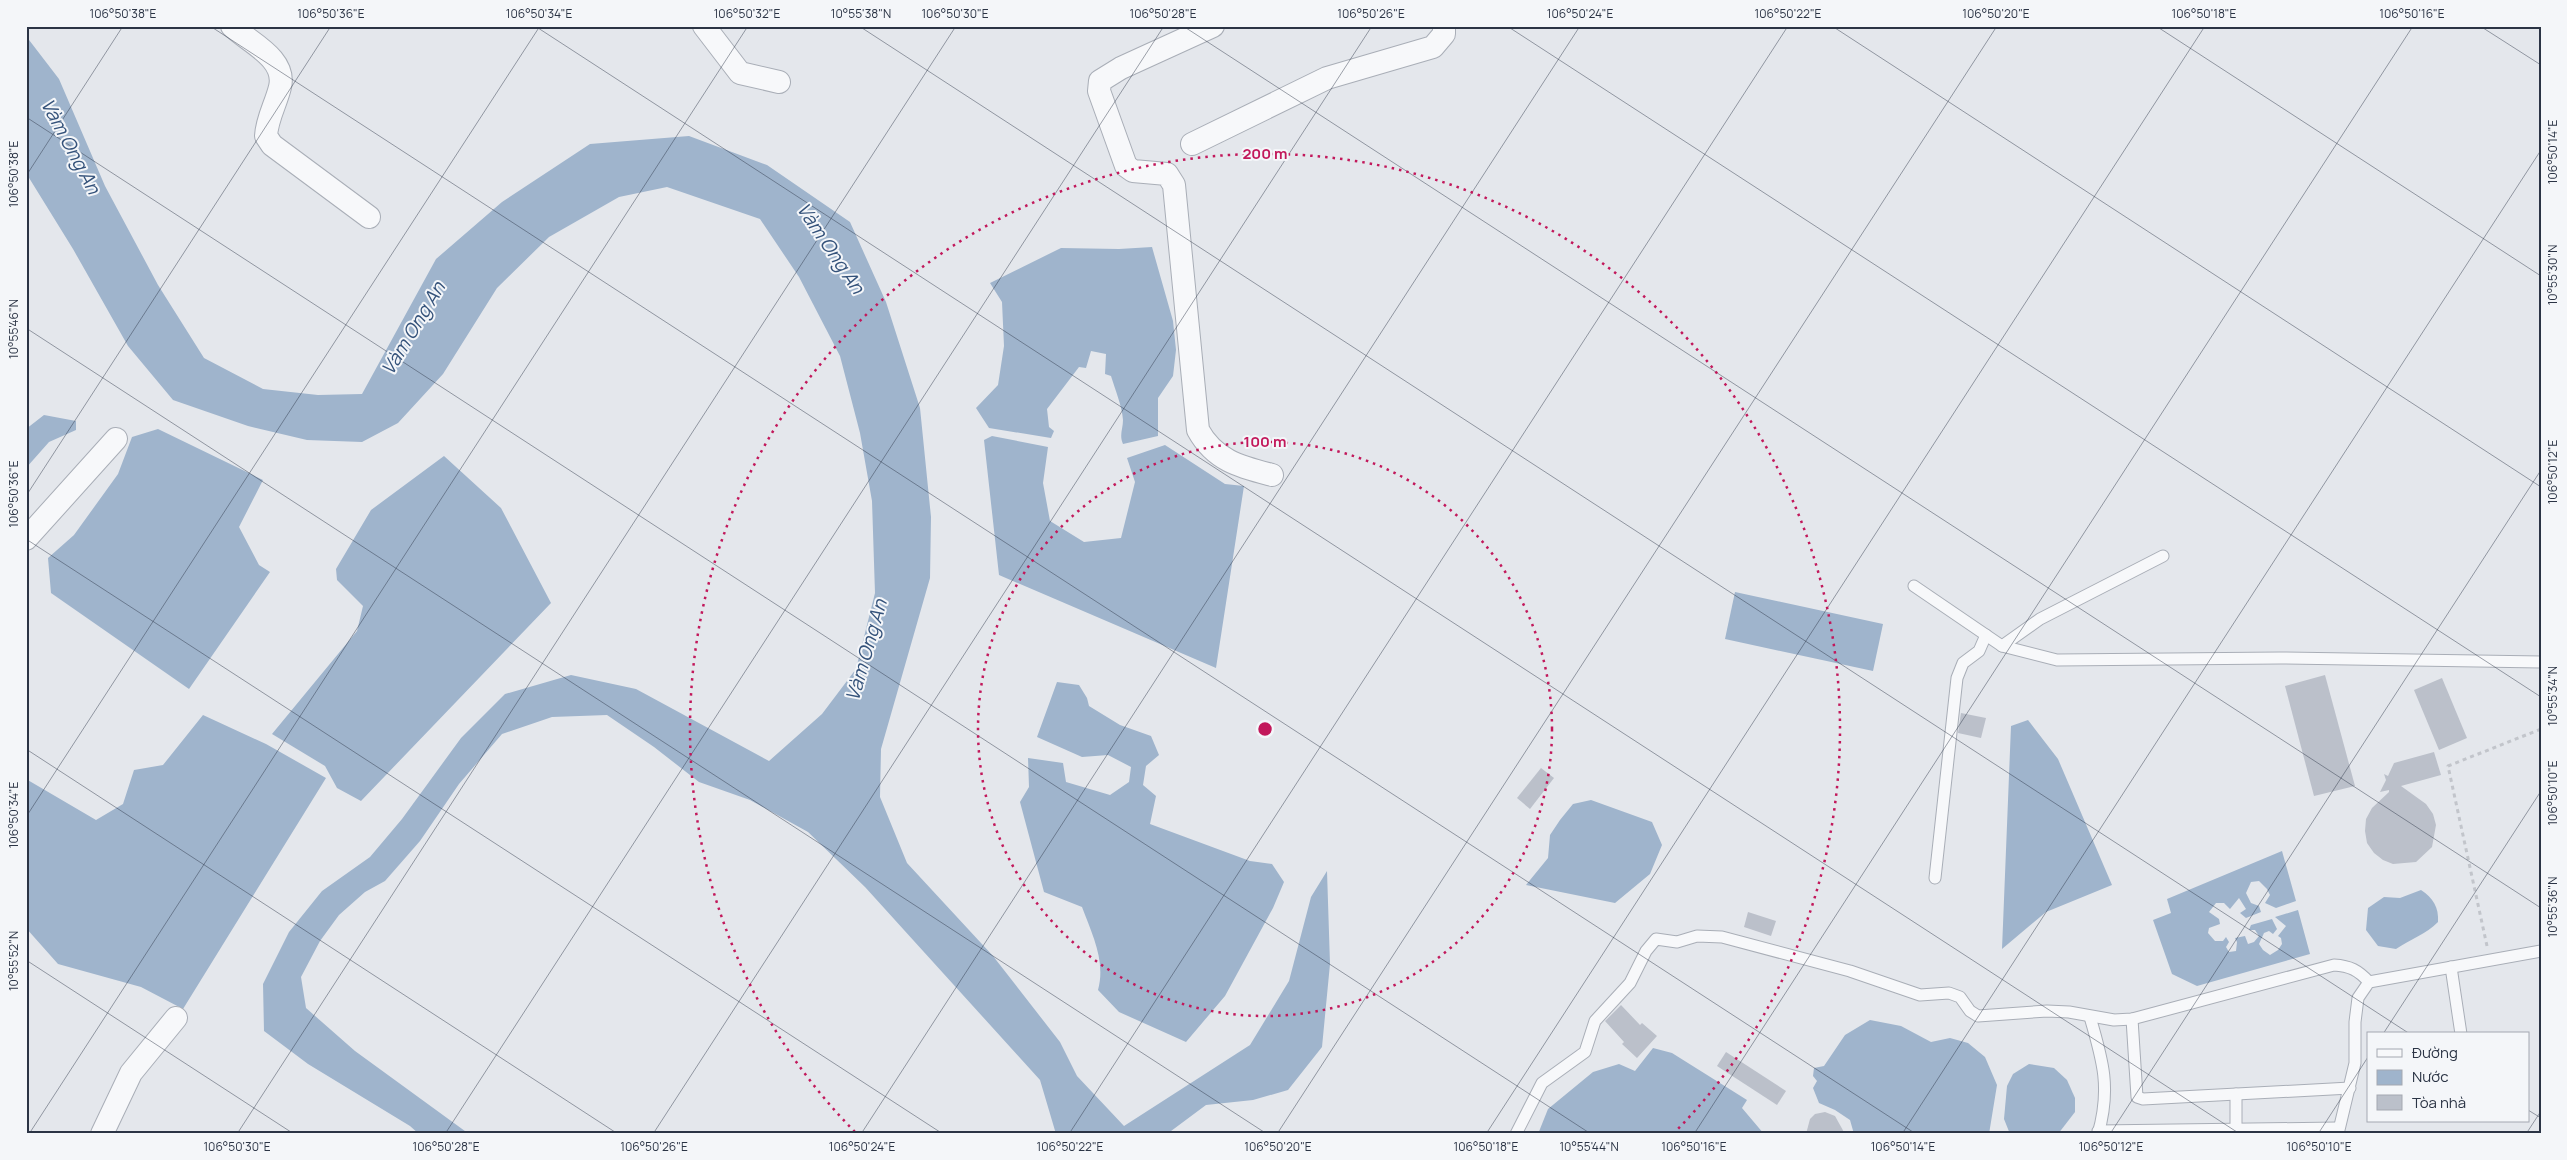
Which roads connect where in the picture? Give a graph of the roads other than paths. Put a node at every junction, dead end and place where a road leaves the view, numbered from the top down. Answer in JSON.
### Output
{"nodes":[{"id":1,"x":232,"y":26,"type":"edge"},
{"id":2,"x":704,"y":26,"type":"edge"},
{"id":3,"x":1213,"y":26,"type":"edge"},
{"id":4,"x":1444,"y":26,"type":"edge"},
{"id":5,"x":779,"y":82,"type":"dead end"},
{"id":6,"x":1192,"y":144,"type":"dead end"},
{"id":7,"x":369,"y":217,"type":"dead end"},
{"id":8,"x":116,"y":439,"type":"dead end"},
{"id":9,"x":1272,"y":475,"type":"dead end"},
{"id":10,"x":26,"y":539,"type":"edge"},
{"id":11,"x":2163,"y":556,"type":"dead end"},
{"id":12,"x":1914,"y":586,"type":"dead end"},
{"id":13,"x":1986,"y":635,"type":"junction"},
{"id":14,"x":2002,"y":646,"type":"junction"},
{"id":15,"x":2541,"y":662,"type":"edge"},
{"id":16,"x":1935,"y":878,"type":"dead end"},
{"id":17,"x":2541,"y":951,"type":"edge"},
{"id":18,"x":2451,"y":967,"type":"junction"},
{"id":19,"x":2369,"y":982,"type":"junction"},
{"id":20,"x":2090,"y":1017,"type":"junction"},
{"id":21,"x":176,"y":1018,"type":"dead end"},
{"id":22,"x":2132,"y":1018,"type":"junction"},
{"id":23,"x":2461,"y":1032,"type":"edge"},
{"id":24,"x":2350,"y":1088,"type":"junction"},
{"id":25,"x":2236,"y":1094,"type":"junction"},
{"id":26,"x":2236,"y":1130,"type":"junction"},
{"id":27,"x":2338,"y":1131,"type":"edge"},
{"id":28,"x":2098,"y":1133,"type":"edge"},
{"id":29,"x":102,"y":1134,"type":"edge"},
{"id":30,"x":1516,"y":1134,"type":"edge"}],
"edges":[{"from":1,"to":7,"type":"street"},
{"from":2,"to":5,"type":"street"},
{"from":3,"to":9,"type":"street"},
{"from":4,"to":6,"type":"street"},
{"from":8,"to":10,"type":"street"},
{"from":11,"to":14,"type":"lane"},
{"from":12,"to":13,"type":"lane"},
{"from":13,"to":14,"type":"lane"},
{"from":13,"to":16,"type":"lane"},
{"from":14,"to":15,"type":"lane"},
{"from":17,"to":18,"type":"lane"},
{"from":18,"to":19,"type":"lane"},
{"from":18,"to":23,"type":"lane"},
{"from":19,"to":22,"type":"lane"},
{"from":19,"to":24,"type":"lane"},
{"from":20,"to":22,"type":"lane"},
{"from":20,"to":28,"type":"lane"},
{"from":20,"to":30,"type":"lane"},
{"from":21,"to":29,"type":"street"},
{"from":22,"to":25,"type":"lane"},
{"from":24,"to":25,"type":"lane"},
{"from":24,"to":27,"type":"lane"},
{"from":25,"to":26,"type":"lane"},
{"from":26,"to":27,"type":"lane"},
{"from":26,"to":28,"type":"lane"}]}
